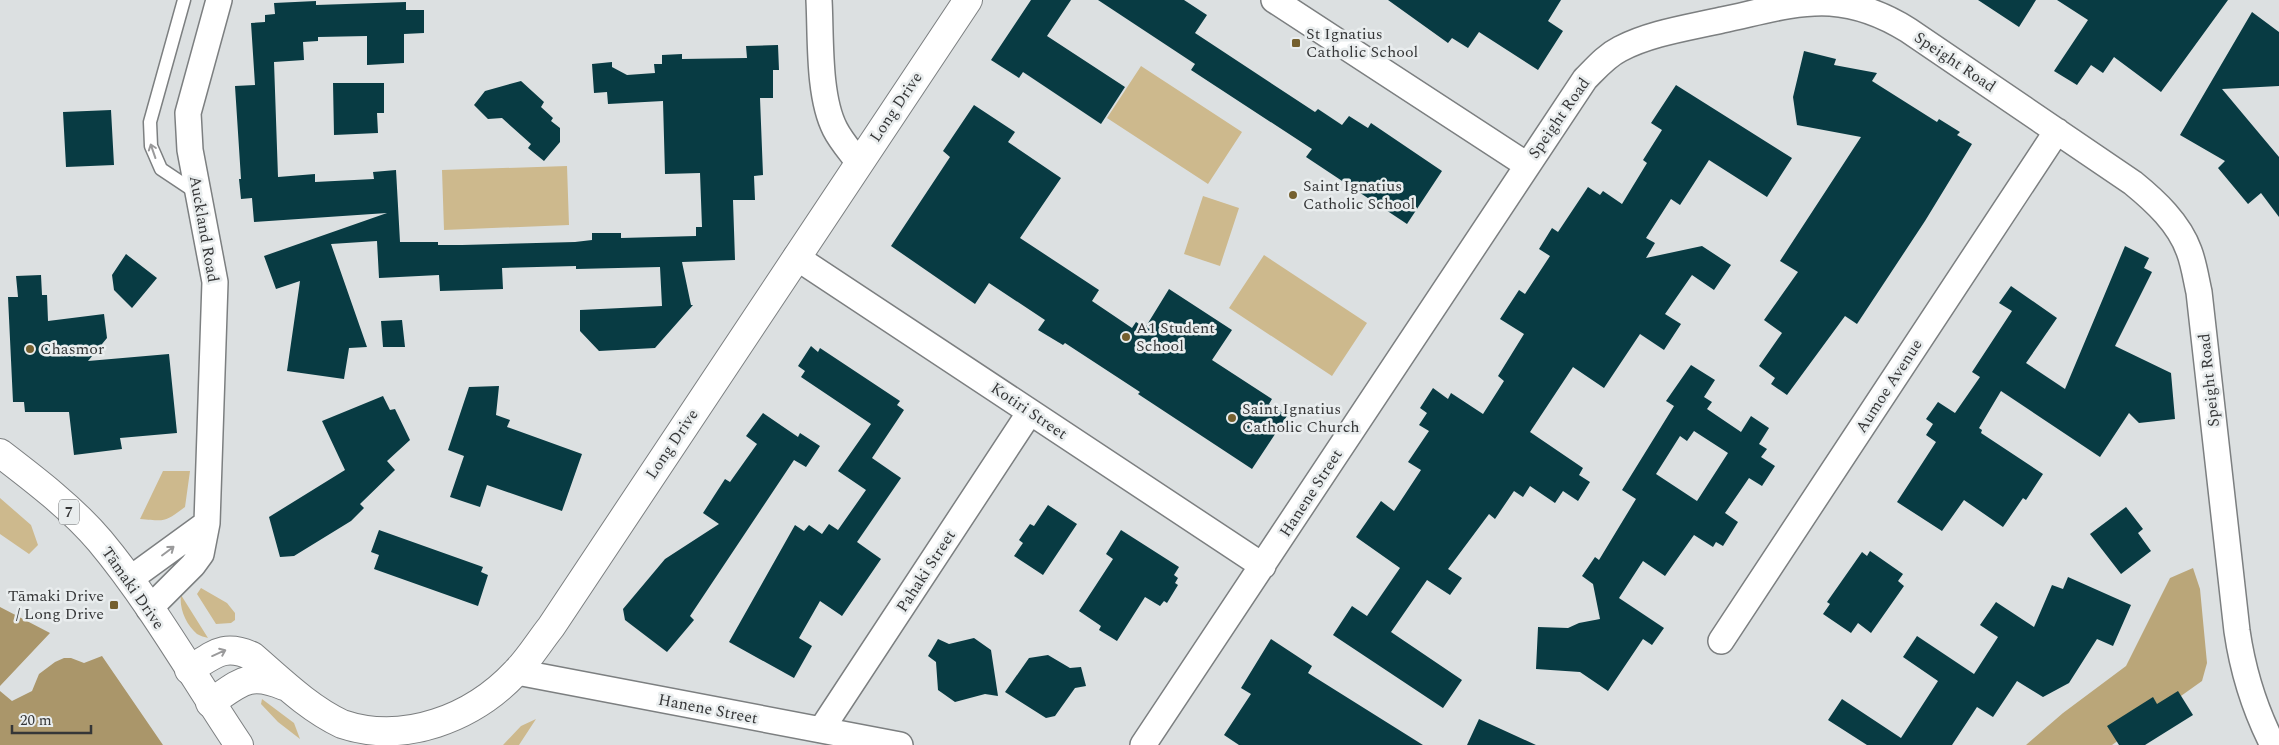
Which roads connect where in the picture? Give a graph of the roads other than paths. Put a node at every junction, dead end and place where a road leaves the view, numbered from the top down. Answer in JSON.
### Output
{"nodes":[{"id":1,"x":184,"y":0,"type":"edge"},
{"id":2,"x":219,"y":0,"type":"edge"},
{"id":3,"x":820,"y":0,"type":"edge"},
{"id":4,"x":968,"y":0,"type":"edge"},
{"id":5,"x":1274,"y":0,"type":"edge"},
{"id":6,"x":2057,"y":132,"type":"junction"},
{"id":7,"x":859,"y":163,"type":"junction"},
{"id":8,"x":1527,"y":165,"type":"junction"},
{"id":9,"x":199,"y":194,"type":"junction"},
{"id":10,"x":796,"y":257,"type":"junction"},
{"id":11,"x":1030,"y":412,"type":"junction"},
{"id":12,"x":0,"y":453,"type":"edge"},
{"id":13,"x":207,"y":523,"type":"junction"},
{"id":14,"x":1262,"y":566,"type":"junction"},
{"id":15,"x":130,"y":579,"type":"junction"},
{"id":16,"x":149,"y":609,"type":"junction"},
{"id":17,"x":1721,"y":641,"type":"dead end"},
{"id":18,"x":189,"y":670,"type":"junction"},
{"id":19,"x":517,"y":672,"type":"junction"},
{"id":20,"x":290,"y":688,"type":"junction"},
{"id":21,"x":210,"y":703,"type":"junction"},
{"id":22,"x":821,"y":730,"type":"junction"},
{"id":23,"x":239,"y":745,"type":"edge"},
{"id":24,"x":900,"y":745,"type":"edge"},
{"id":25,"x":1143,"y":745,"type":"edge"},
{"id":26,"x":2272,"y":745,"type":"edge"}],
"edges":[{"from":9,"to":1,"type":"lane","one_way":true},
{"from":2,"to":9,"type":"street","name":"Auckland Road"},
{"from":3,"to":7,"type":"street"},
{"from":4,"to":7,"type":"street","name":"Long Drive"},
{"from":5,"to":8,"type":"street","name":"Speight Road"},
{"from":6,"to":8,"type":"street","name":"Speight Road"},
{"from":6,"to":17,"type":"street","name":"Aumoe Avenue"},
{"from":6,"to":26,"type":"street","name":"Speight Road"},
{"from":7,"to":10,"type":"street","name":"Long Drive"},
{"from":8,"to":14,"type":"street","name":"Hanene Street"},
{"from":9,"to":13,"type":"street","name":"Auckland Road"},
{"from":10,"to":11,"type":"street","name":"Kotiri Street"},
{"from":10,"to":19,"type":"street","name":"Long Drive"},
{"from":11,"to":14,"type":"street","name":"Kotiri Street"},
{"from":11,"to":22,"type":"street","name":"Pahaki Street"},
{"from":12,"to":15,"type":"street","name":"Tāmaki Drive","number":"7"},
{"from":15,"to":13,"type":"street","one_way":true},
{"from":13,"to":16,"type":"street","name":"Auckland Road"},
{"from":14,"to":25,"type":"street","name":"Hanene Street"},
{"from":15,"to":16,"type":"street","name":"Tāmaki Drive","number":"7"},
{"from":16,"to":18,"type":"street","name":"Tāmaki Drive","number":"7"},
{"from":18,"to":20,"type":"street","name":"Long Drive","one_way":true},
{"from":18,"to":21,"type":"street","name":"Tāmaki Drive","number":"7"},
{"from":19,"to":20,"type":"street","name":"Long Drive"},
{"from":19,"to":22,"type":"street","name":"Hanene Street"},
{"from":20,"to":21,"type":"street","name":"Long Drive"},
{"from":21,"to":23,"type":"street","name":"Tāmaki Drive","number":"7"},
{"from":22,"to":24,"type":"street","name":"Hanene Street"}]}
